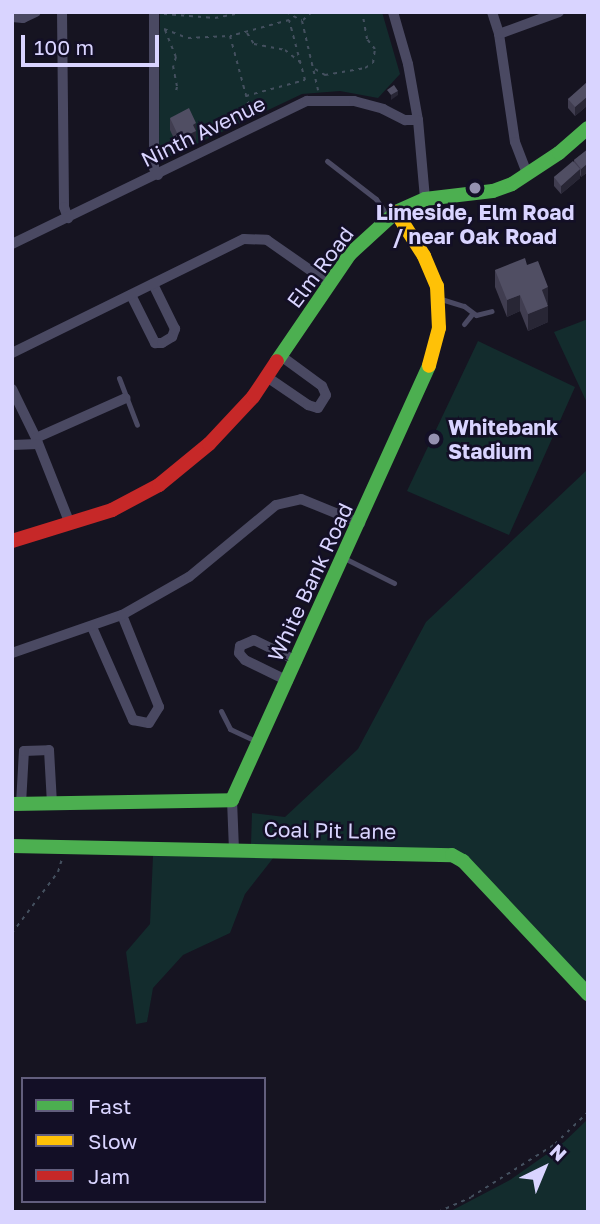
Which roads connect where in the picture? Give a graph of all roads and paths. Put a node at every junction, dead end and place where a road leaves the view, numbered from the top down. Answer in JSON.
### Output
{"nodes":[{"id":1,"x":36,"y":12,"type":"edge"},
{"id":2,"x":62,"y":12,"type":"edge"},
{"id":3,"x":154,"y":12,"type":"edge"},
{"id":4,"x":160,"y":12,"type":"edge"},
{"id":5,"x":244,"y":12,"type":"edge"},
{"id":6,"x":286,"y":12,"type":"edge"},
{"id":7,"x":301,"y":12,"type":"edge"},
{"id":8,"x":312,"y":12,"type":"edge"},
{"id":9,"x":362,"y":12,"type":"edge"},
{"id":10,"x":393,"y":12,"type":"edge"},
{"id":11,"x":492,"y":12,"type":"edge"},
{"id":12,"x":554,"y":13,"type":"edge"},
{"id":13,"x":299,"y":16,"type":"junction"},
{"id":14,"x":12,"y":17,"type":"edge"},
{"id":15,"x":302,"y":21,"type":"junction"},
{"id":16,"x":159,"y":28,"type":"junction"},
{"id":17,"x":246,"y":32,"type":"junction"},
{"id":18,"x":499,"y":34,"type":"junction"},
{"id":19,"x":230,"y":36,"type":"junction"},
{"id":20,"x":301,"y":63,"type":"junction"},
{"id":21,"x":315,"y":69,"type":"junction"},
{"id":22,"x":175,"y":95,"type":"dead end"},
{"id":23,"x":246,"y":96,"type":"junction"},
{"id":24,"x":321,"y":100,"type":"junction"},
{"id":25,"x":418,"y":120,"type":"junction"},
{"id":26,"x":256,"y":126,"type":"junction"},
{"id":27,"x":588,"y":128,"type":"edge"},
{"id":28,"x":327,"y":161,"type":"dead end"},
{"id":29,"x":527,"y":174,"type":"junction"},
{"id":30,"x":158,"y":175,"type":"junction"},
{"id":31,"x":425,"y":199,"type":"junction"},
{"id":32,"x":392,"y":215,"type":"junction"},
{"id":33,"x":68,"y":218,"type":"junction"},
{"id":34,"x":12,"y":244,"type":"edge"},
{"id":35,"x":153,"y":284,"type":"junction"},
{"id":36,"x":330,"y":284,"type":"junction"},
{"id":37,"x":131,"y":295,"type":"junction"},
{"id":38,"x":438,"y":298,"type":"junction"},
{"id":39,"x":492,"y":311,"type":"dead end"},
{"id":40,"x":472,"y":314,"type":"junction"},
{"id":41,"x":464,"y":324,"type":"dead end"},
{"id":42,"x":12,"y":353,"type":"edge"},
{"id":43,"x":281,"y":356,"type":"junction"},
{"id":44,"x":267,"y":377,"type":"junction"},
{"id":45,"x":119,"y":378,"type":"dead end"},
{"id":46,"x":12,"y":389,"type":"edge"},
{"id":47,"x":126,"y":398,"type":"junction"},
{"id":48,"x":137,"y":425,"type":"dead end"},
{"id":49,"x":37,"y":441,"type":"junction"},
{"id":50,"x":12,"y":445,"type":"edge"},
{"id":51,"x":360,"y":523,"type":"junction"},
{"id":52,"x":70,"y":524,"type":"junction"},
{"id":53,"x":12,"y":541,"type":"edge"},
{"id":54,"x":344,"y":558,"type":"junction"},
{"id":55,"x":394,"y":583,"type":"dead end"},
{"id":56,"x":122,"y":615,"type":"junction"},
{"id":57,"x":92,"y":627,"type":"junction"},
{"id":58,"x":12,"y":653,"type":"edge"},
{"id":59,"x":297,"y":661,"type":"junction"},
{"id":60,"x":288,"y":681,"type":"junction"},
{"id":61,"x":221,"y":711,"type":"dead end"},
{"id":62,"x":259,"y":742,"type":"junction"},
{"id":63,"x":232,"y":800,"type":"junction"},
{"id":64,"x":17,"y":804,"type":"edge"},
{"id":65,"x":52,"y":804,"type":"junction"},
{"id":66,"x":12,"y":846,"type":"edge"},
{"id":67,"x":65,"y":846,"type":"junction"},
{"id":68,"x":234,"y":849,"type":"junction"},
{"id":69,"x":12,"y":933,"type":"edge"},
{"id":70,"x":588,"y":995,"type":"edge"},
{"id":71,"x":588,"y":1112,"type":"edge"},
{"id":72,"x":438,"y":1212,"type":"edge"}],
"edges":[{"from":1,"to":14,"type":"street"},
{"from":2,"to":33,"type":"street"},
{"from":3,"to":16,"type":"street"},
{"from":4,"to":5,"type":"path"},
{"from":6,"to":13,"type":"path"},
{"from":7,"to":13,"type":"path"},
{"from":8,"to":15,"type":"path"},
{"from":9,"to":21,"type":"path"},
{"from":10,"to":25,"type":"street"},
{"from":11,"to":18,"type":"street"},
{"from":12,"to":18,"type":"street"},
{"from":13,"to":15,"type":"path"},
{"from":15,"to":21,"type":"path"},
{"from":16,"to":19,"type":"path"},
{"from":16,"to":22,"type":"path"},
{"from":16,"to":30,"type":"street"},
{"from":17,"to":19,"type":"path"},
{"from":17,"to":20,"type":"path"},
{"from":17,"to":20,"type":"path"},
{"from":18,"to":29,"type":"street"},
{"from":19,"to":23,"type":"path"},
{"from":20,"to":23,"type":"path"},
{"from":21,"to":24,"type":"path"},
{"from":23,"to":26,"type":"path"},
{"from":24,"to":25,"type":"street","name":"Ninth Avenue"},
{"from":24,"to":26,"type":"street","name":"Ninth Avenue"},
{"from":25,"to":31,"type":"street"},
{"from":26,"to":30,"type":"street","name":"Ninth Avenue"},
{"from":27,"to":29,"type":"street","name":"Elm Road"},
{"from":28,"to":32,"type":"lane"},
{"from":29,"to":31,"type":"street","name":"Elm Road"},
{"from":30,"to":33,"type":"street","name":"Ninth Avenue"},
{"from":31,"to":32,"type":"street","name":"Elm Road"},
{"from":32,"to":36,"type":"street","name":"Elm Road"},
{"from":32,"to":38,"type":"street","name":"White Bank Road"},
{"from":33,"to":34,"type":"street","name":"Ninth Avenue"},
{"from":35,"to":36,"type":"street"},
{"from":35,"to":37,"type":"street"},
{"from":35,"to":37,"type":"street"},
{"from":36,"to":43,"type":"street","name":"Elm Road"},
{"from":37,"to":42,"type":"street"},
{"from":38,"to":40,"type":"lane"},
{"from":38,"to":51,"type":"street","name":"White Bank Road"},
{"from":39,"to":40,"type":"lane"},
{"from":40,"to":41,"type":"lane"},
{"from":43,"to":44,"type":"street","name":"Elm Road"},
{"from":43,"to":44,"type":"street"},
{"from":44,"to":52,"type":"street","name":"Elm Road"},
{"from":45,"to":47,"type":"lane"},
{"from":46,"to":49,"type":"street"},
{"from":47,"to":48,"type":"lane"},
{"from":47,"to":49,"type":"street"},
{"from":49,"to":50,"type":"street"},
{"from":49,"to":52,"type":"street"},
{"from":51,"to":54,"type":"street","name":"White Bank Road"},
{"from":51,"to":56,"type":"street"},
{"from":52,"to":53,"type":"street","name":"Elm Road"},
{"from":54,"to":55,"type":"lane"},
{"from":54,"to":59,"type":"street","name":"White Bank Road"},
{"from":56,"to":57,"type":"street"},
{"from":56,"to":57,"type":"street"},
{"from":57,"to":58,"type":"street"},
{"from":59,"to":60,"type":"street","name":"White Bank Road"},
{"from":59,"to":60,"type":"street"},
{"from":60,"to":62,"type":"street","name":"White Bank Road"},
{"from":61,"to":62,"type":"lane"},
{"from":62,"to":63,"type":"street","name":"White Bank Road"},
{"from":63,"to":65,"type":"street"},
{"from":63,"to":68,"type":"street"},
{"from":64,"to":65,"type":"street"},
{"from":64,"to":65,"type":"street"},
{"from":66,"to":67,"type":"street","name":"Coal Pit Lane"},
{"from":67,"to":68,"type":"street","name":"Coal Pit Lane"},
{"from":67,"to":69,"type":"path"},
{"from":68,"to":70,"type":"street","name":"Coal Pit Lane"},
{"from":71,"to":72,"type":"path"}]}
